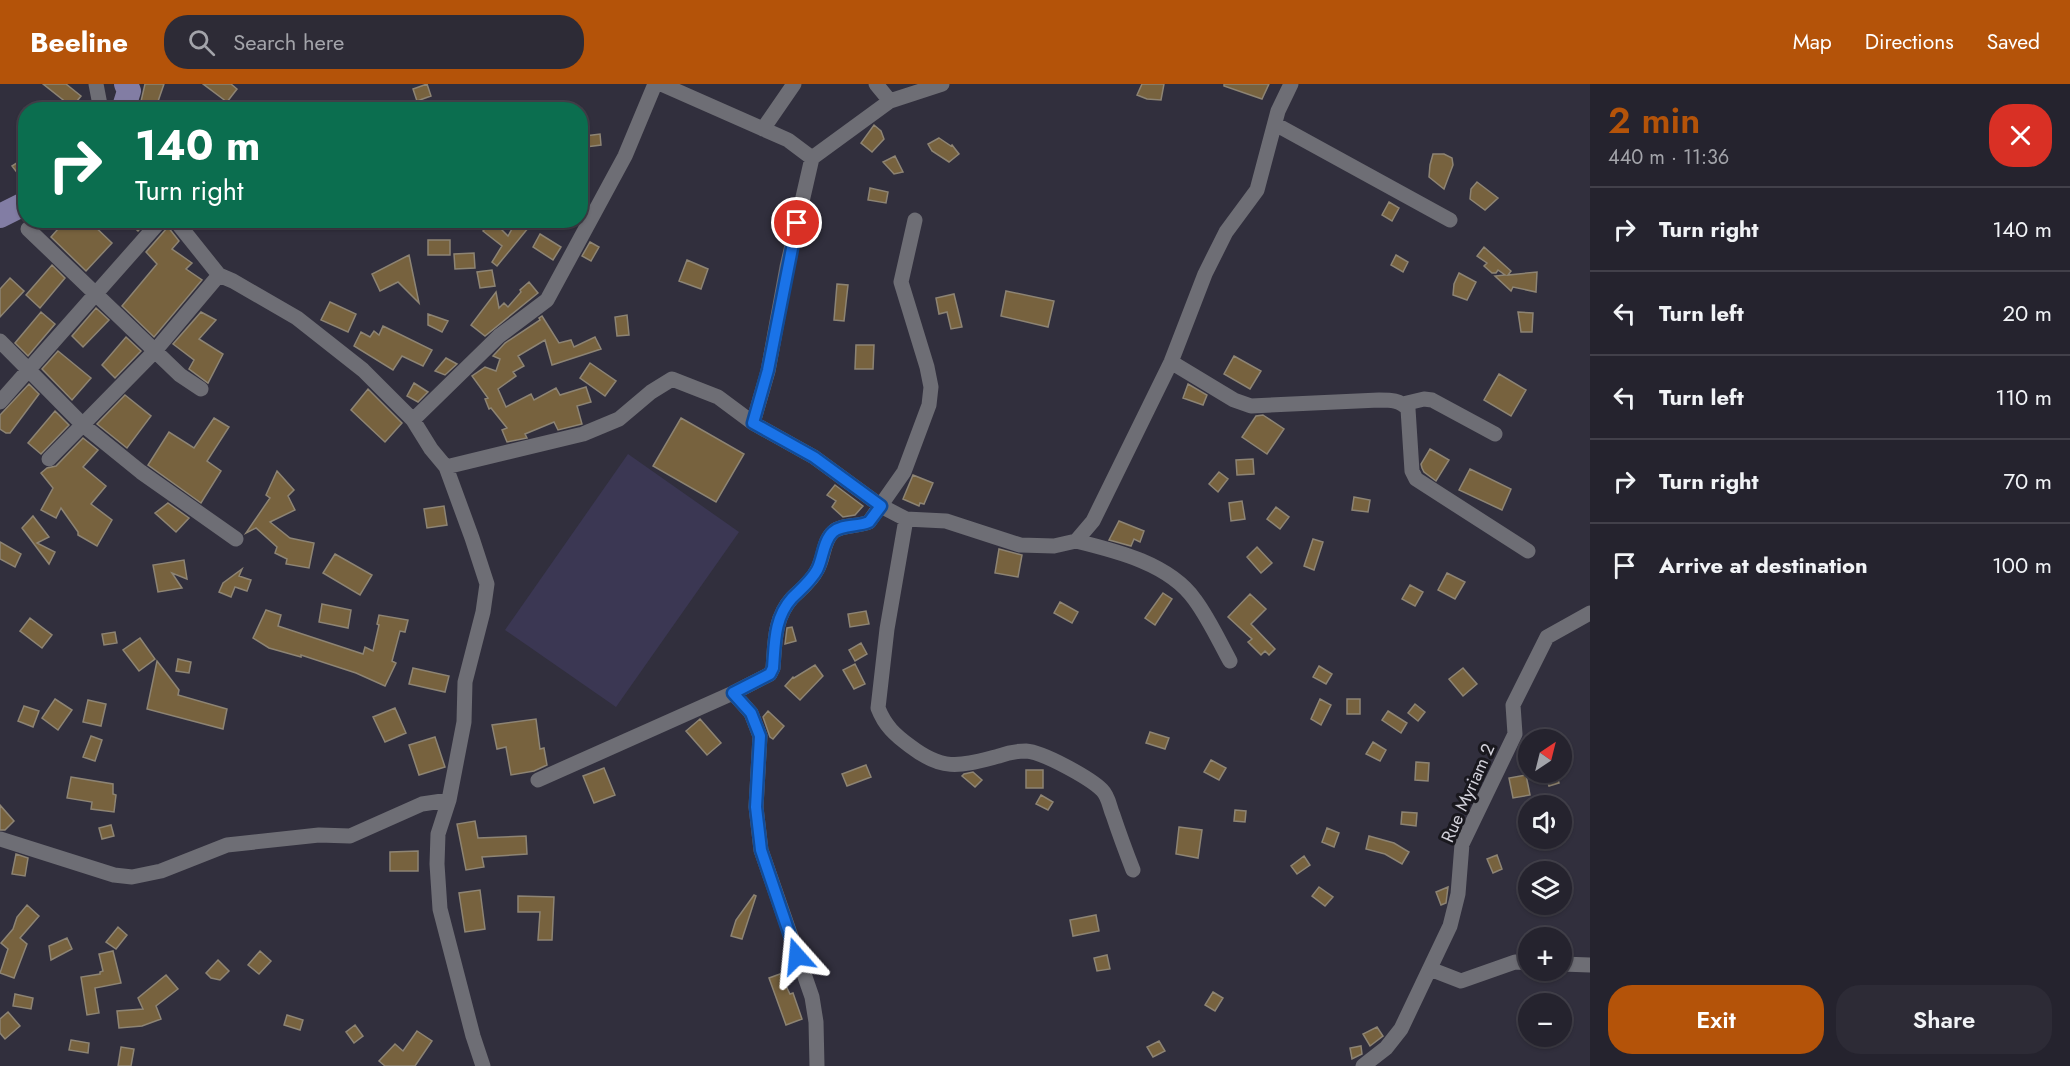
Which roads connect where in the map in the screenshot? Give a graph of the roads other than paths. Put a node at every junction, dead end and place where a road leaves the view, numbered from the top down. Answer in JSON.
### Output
{"nodes":[{"id":1,"x":96,"y":84,"type":"edge"},
{"id":2,"x":655,"y":84,"type":"edge"},
{"id":3,"x":661,"y":84,"type":"edge"},
{"id":4,"x":794,"y":84,"type":"edge"},
{"id":5,"x":876,"y":84,"type":"edge"},
{"id":6,"x":942,"y":84,"type":"edge"},
{"id":7,"x":1291,"y":84,"type":"edge"},
{"id":8,"x":890,"y":101,"type":"junction"},
{"id":9,"x":99,"y":102,"type":"edge"},
{"id":10,"x":1275,"y":124,"type":"junction"},
{"id":11,"x":763,"y":129,"type":"junction"},
{"id":12,"x":812,"y":158,"type":"junction"},
{"id":13,"x":915,"y":220,"type":"dead end"},
{"id":14,"x":1450,"y":220,"type":"dead end"},
{"id":15,"x":588,"y":224,"type":"edge"},
{"id":16,"x":154,"y":228,"type":"edge"},
{"id":17,"x":181,"y":228,"type":"edge"},
{"id":18,"x":586,"y":228,"type":"edge"},
{"id":19,"x":28,"y":229,"type":"dead end"},
{"id":20,"x":219,"y":275,"type":"junction"},
{"id":21,"x":95,"y":296,"type":"junction"},
{"id":22,"x":0,"y":341,"type":"edge"},
{"id":23,"x":154,"y":352,"type":"junction"},
{"id":24,"x":1171,"y":362,"type":"junction"},
{"id":25,"x":27,"y":370,"type":"junction"},
{"id":26,"x":201,"y":389,"type":"dead end"},
{"id":27,"x":0,"y":402,"type":"edge"},
{"id":28,"x":1403,"y":404,"type":"junction"},
{"id":29,"x":413,"y":420,"type":"junction"},
{"id":30,"x":753,"y":423,"type":"junction"},
{"id":31,"x":83,"y":424,"type":"junction"},
{"id":32,"x":1495,"y":434,"type":"dead end"},
{"id":33,"x":49,"y":459,"type":"dead end"},
{"id":34,"x":446,"y":467,"type":"junction"},
{"id":35,"x":881,"y":506,"type":"junction"},
{"id":36,"x":906,"y":519,"type":"junction"},
{"id":37,"x":236,"y":539,"type":"dead end"},
{"id":38,"x":1076,"y":541,"type":"junction"},
{"id":39,"x":1528,"y":551,"type":"dead end"},
{"id":40,"x":1590,"y":613,"type":"edge"},
{"id":41,"x":1230,"y":662,"type":"dead end"},
{"id":42,"x":733,"y":693,"type":"junction"},
{"id":43,"x":538,"y":780,"type":"dead end"},
{"id":44,"x":449,"y":800,"type":"junction"},
{"id":45,"x":0,"y":839,"type":"edge"},
{"id":46,"x":1134,"y":870,"type":"dead end"},
{"id":47,"x":1518,"y":962,"type":"edge"},
{"id":48,"x":1572,"y":964,"type":"edge"},
{"id":49,"x":1590,"y":965,"type":"edge"},
{"id":50,"x":1430,"y":969,"type":"junction"},
{"id":51,"x":483,"y":1066,"type":"edge"},
{"id":52,"x":817,"y":1066,"type":"edge"},
{"id":53,"x":1363,"y":1066,"type":"edge"}],
"edges":[{"from":1,"to":9,"type":"street"},
{"from":2,"to":15,"type":"street"},
{"from":3,"to":11,"type":"street"},
{"from":4,"to":11,"type":"street"},
{"from":5,"to":8,"type":"street"},
{"from":6,"to":8,"type":"street"},
{"from":7,"to":10,"type":"street"},
{"from":8,"to":12,"type":"street"},
{"from":10,"to":14,"type":"street"},
{"from":10,"to":24,"type":"street"},
{"from":11,"to":12,"type":"street"},
{"from":12,"to":30,"type":"street"},
{"from":13,"to":35,"type":"street"},
{"from":16,"to":21,"type":"street"},
{"from":17,"to":20,"type":"street"},
{"from":18,"to":29,"type":"street"},
{"from":19,"to":21,"type":"street"},
{"from":20,"to":23,"type":"street"},
{"from":20,"to":29,"type":"street"},
{"from":21,"to":23,"type":"street"},
{"from":21,"to":25,"type":"street"},
{"from":22,"to":25,"type":"street"},
{"from":23,"to":26,"type":"street"},
{"from":23,"to":31,"type":"street"},
{"from":24,"to":28,"type":"street"},
{"from":24,"to":38,"type":"street"},
{"from":25,"to":27,"type":"street"},
{"from":25,"to":31,"type":"street"},
{"from":28,"to":32,"type":"street"},
{"from":28,"to":39,"type":"street"},
{"from":29,"to":34,"type":"street"},
{"from":30,"to":34,"type":"street"},
{"from":30,"to":35,"type":"street"},
{"from":31,"to":33,"type":"street"},
{"from":31,"to":37,"type":"street"},
{"from":34,"to":44,"type":"street"},
{"from":35,"to":36,"type":"street"},
{"from":35,"to":42,"type":"street"},
{"from":36,"to":38,"type":"street"},
{"from":36,"to":46,"type":"street"},
{"from":38,"to":41,"type":"street"},
{"from":40,"to":50,"type":"street","name":"Rue Myriam 2"},
{"from":42,"to":43,"type":"street"},
{"from":42,"to":52,"type":"street"},
{"from":44,"to":45,"type":"street"},
{"from":44,"to":51,"type":"street"},
{"from":47,"to":50,"type":"street"},
{"from":48,"to":49,"type":"street"},
{"from":50,"to":53,"type":"street","name":"Rue Myriam 2"}]}
